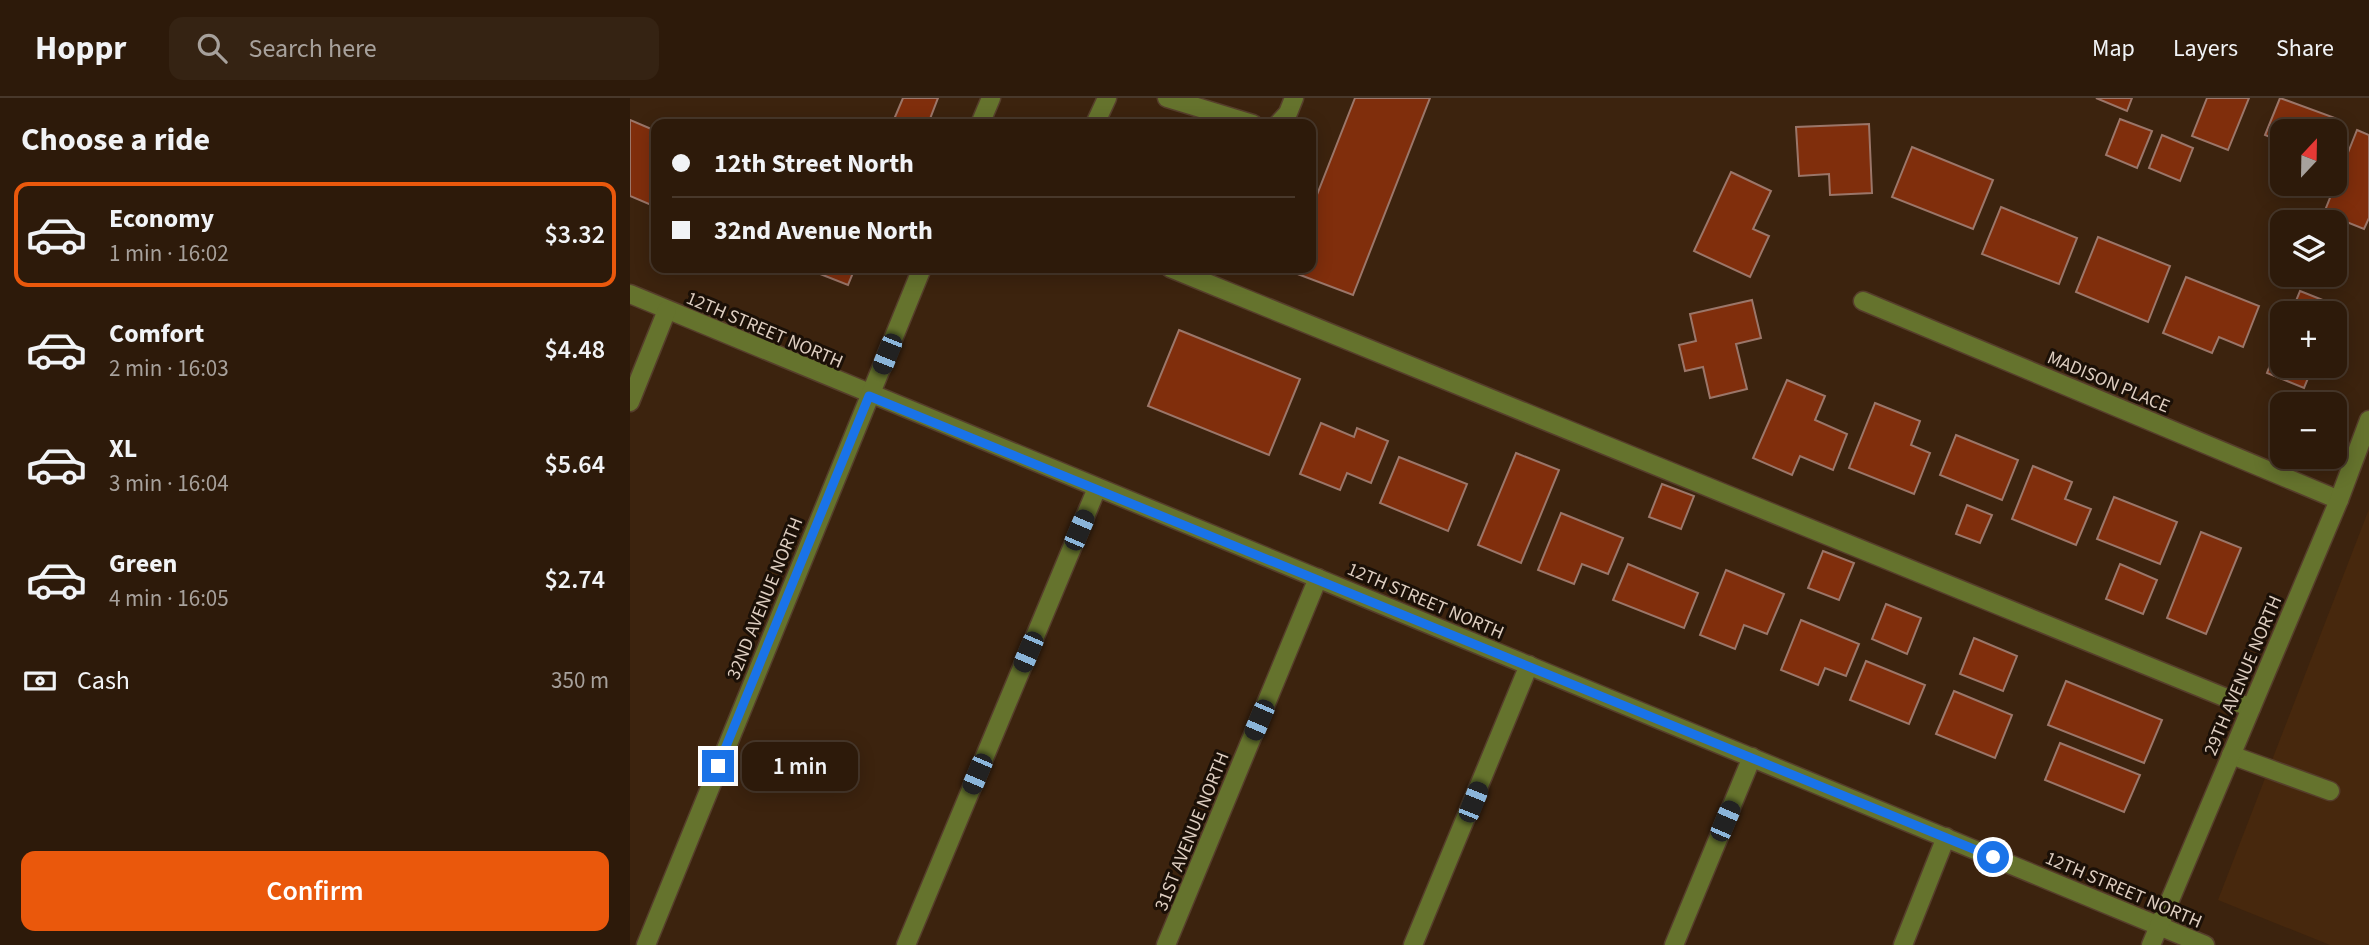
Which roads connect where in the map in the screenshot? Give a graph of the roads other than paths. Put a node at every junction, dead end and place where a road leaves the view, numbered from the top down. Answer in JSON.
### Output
{"nodes":[{"id":1,"x":991,"y":98,"type":"edge"},
{"id":2,"x":1107,"y":98,"type":"edge"},
{"id":3,"x":1167,"y":98,"type":"edge"},
{"id":4,"x":1294,"y":98,"type":"edge"},
{"id":5,"x":982,"y":119,"type":"edge"},
{"id":6,"x":1097,"y":119,"type":"edge"},
{"id":7,"x":1236,"y":119,"type":"edge"},
{"id":8,"x":1281,"y":119,"type":"edge"},
{"id":9,"x":920,"y":273,"type":"edge"},
{"id":10,"x":1182,"y":273,"type":"edge"},
{"id":11,"x":630,"y":294,"type":"edge"},
{"id":12,"x":1863,"y":301,"type":"dead end"},
{"id":13,"x":667,"y":310,"type":"junction"},
{"id":14,"x":869,"y":396,"type":"junction"},
{"id":15,"x":630,"y":402,"type":"edge"},
{"id":16,"x":2369,"y":420,"type":"edge"},
{"id":17,"x":1097,"y":488,"type":"junction"},
{"id":18,"x":2339,"y":500,"type":"junction"},
{"id":19,"x":1318,"y":578,"type":"junction"},
{"id":20,"x":1529,"y":665,"type":"junction"},
{"id":21,"x":2251,"y":708,"type":"junction"},
{"id":22,"x":2231,"y":755,"type":"junction"},
{"id":23,"x":1752,"y":757,"type":"junction"},
{"id":24,"x":2330,"y":791,"type":"dead end"},
{"id":25,"x":1946,"y":838,"type":"junction"},
{"id":26,"x":2159,"y":926,"type":"junction"},
{"id":27,"x":646,"y":945,"type":"edge"},
{"id":28,"x":906,"y":945,"type":"edge"},
{"id":29,"x":1167,"y":945,"type":"edge"},
{"id":30,"x":1413,"y":945,"type":"edge"},
{"id":31,"x":1674,"y":945,"type":"edge"},
{"id":32,"x":1903,"y":945,"type":"edge"},
{"id":33,"x":2151,"y":945,"type":"edge"},
{"id":34,"x":2205,"y":945,"type":"edge"}],
"edges":[{"from":1,"to":5,"type":"street"},
{"from":2,"to":6,"type":"street"},
{"from":3,"to":7,"type":"street"},
{"from":4,"to":8,"type":"street"},
{"from":9,"to":14,"type":"street","name":"32ND AVENUE NORTH"},
{"from":10,"to":21,"type":"street"},
{"from":11,"to":13,"type":"street","name":"12TH STREET NORTH"},
{"from":12,"to":18,"type":"street","name":"MADISON PLACE"},
{"from":13,"to":14,"type":"street","name":"12TH STREET NORTH"},
{"from":13,"to":15,"type":"street"},
{"from":14,"to":17,"type":"street","name":"12TH STREET NORTH"},
{"from":14,"to":27,"type":"street","name":"32ND AVENUE NORTH"},
{"from":16,"to":18,"type":"street","name":"29TH AVENUE NORTH"},
{"from":17,"to":19,"type":"street","name":"12TH STREET NORTH"},
{"from":17,"to":28,"type":"street"},
{"from":18,"to":21,"type":"street","name":"29TH AVENUE NORTH"},
{"from":19,"to":20,"type":"street","name":"12TH STREET NORTH"},
{"from":19,"to":29,"type":"street","name":"31ST AVENUE NORTH"},
{"from":20,"to":23,"type":"street","name":"12TH STREET NORTH"},
{"from":20,"to":30,"type":"street"},
{"from":21,"to":22,"type":"street","name":"29TH AVENUE NORTH"},
{"from":22,"to":24,"type":"street"},
{"from":22,"to":26,"type":"street","name":"29TH AVENUE NORTH"},
{"from":23,"to":25,"type":"street","name":"12TH STREET NORTH"},
{"from":23,"to":31,"type":"street"},
{"from":25,"to":26,"type":"street","name":"12TH STREET NORTH"},
{"from":25,"to":32,"type":"street"},
{"from":26,"to":33,"type":"street","name":"29TH AVENUE NORTH"},
{"from":26,"to":34,"type":"street","name":"12TH STREET NORTH"}]}
